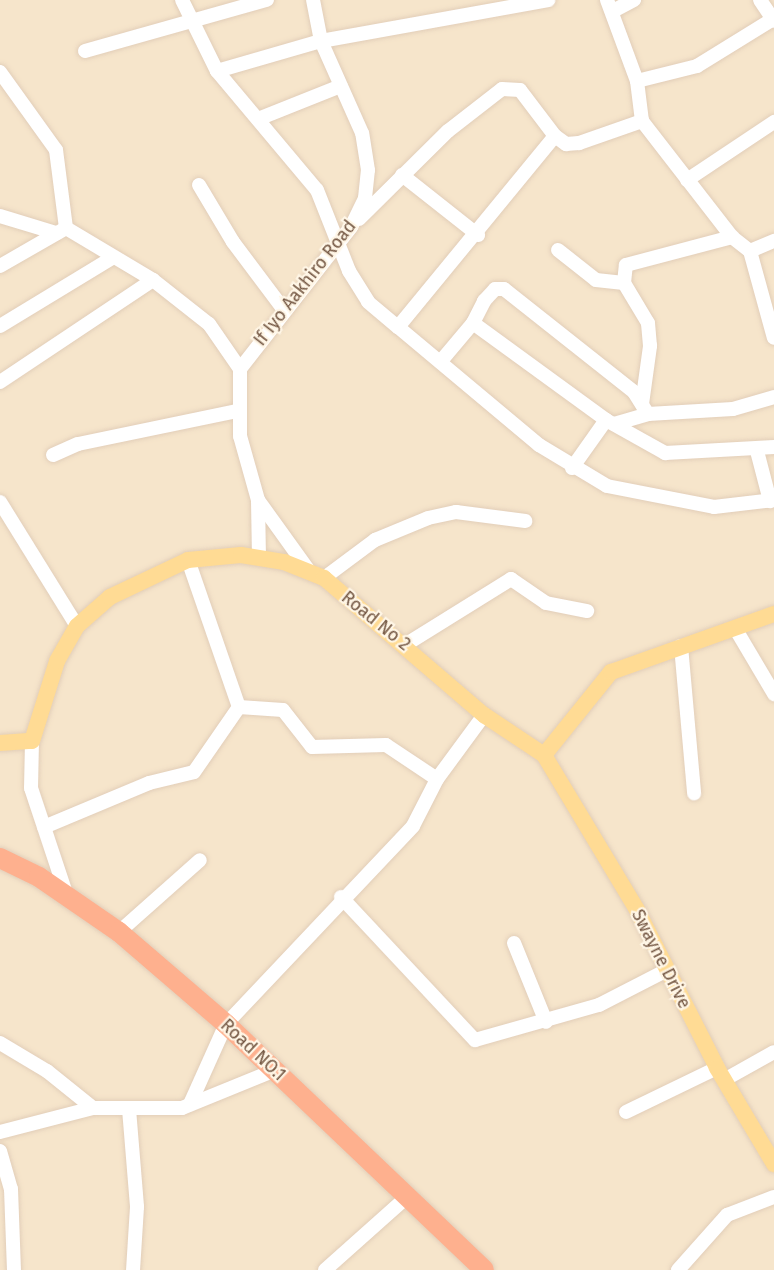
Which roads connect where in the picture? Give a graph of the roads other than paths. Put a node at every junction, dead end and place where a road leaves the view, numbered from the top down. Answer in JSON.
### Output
{"nodes":[{"id":1,"x":182,"y":0,"type":"edge"},
{"id":2,"x":267,"y":0,"type":"edge"},
{"id":3,"x":313,"y":0,"type":"edge"},
{"id":4,"x":548,"y":0,"type":"edge"},
{"id":5,"x":634,"y":0,"type":"edge"},
{"id":6,"x":760,"y":0,"type":"edge"},
{"id":7,"x":610,"y":6,"type":"edge"},
{"id":8,"x":190,"y":19,"type":"junction"},
{"id":9,"x":773,"y":20,"type":"edge"},
{"id":10,"x":321,"y":41,"type":"junction"},
{"id":11,"x":86,"y":51,"type":"dead end"},
{"id":12,"x":218,"y":71,"type":"junction"},
{"id":13,"x":0,"y":72,"type":"edge"},
{"id":14,"x":637,"y":81,"type":"junction"},
{"id":15,"x":341,"y":86,"type":"junction"},
{"id":16,"x":4,"y":88,"type":"edge"},
{"id":17,"x":258,"y":119,"type":"junction"},
{"id":18,"x":642,"y":121,"type":"junction"},
{"id":19,"x":772,"y":127,"type":"edge"},
{"id":20,"x":555,"y":136,"type":"junction"},
{"id":21,"x":402,"y":175,"type":"junction"},
{"id":22,"x":687,"y":180,"type":"junction"},
{"id":23,"x":199,"y":185,"type":"dead end"},
{"id":24,"x":0,"y":216,"type":"edge"},
{"id":25,"x":351,"y":227,"type":"junction"},
{"id":26,"x":61,"y":231,"type":"junction"},
{"id":27,"x":478,"y":235,"type":"junction"},
{"id":28,"x":732,"y":237,"type":"junction"},
{"id":29,"x":774,"y":241,"type":"edge"},
{"id":30,"x":338,"y":244,"type":"junction"},
{"id":31,"x":558,"y":250,"type":"dead end"},
{"id":32,"x":750,"y":251,"type":"junction"},
{"id":33,"x":112,"y":258,"type":"junction"},
{"id":34,"x":0,"y":266,"type":"edge"},
{"id":35,"x":153,"y":280,"type":"junction"},
{"id":36,"x":624,"y":283,"type":"junction"},
{"id":37,"x":284,"y":310,"type":"junction"},
{"id":38,"x":473,"y":323,"type":"junction"},
{"id":39,"x":0,"y":326,"type":"edge"},
{"id":40,"x":398,"y":327,"type":"junction"},
{"id":41,"x":774,"y":338,"type":"edge"},
{"id":42,"x":441,"y":361,"type":"junction"},
{"id":43,"x":240,"y":369,"type":"junction"},
{"id":44,"x":0,"y":382,"type":"edge"},
{"id":45,"x":774,"y":397,"type":"edge"},
{"id":46,"x":645,"y":409,"type":"junction"},
{"id":47,"x":238,"y":411,"type":"junction"},
{"id":48,"x":610,"y":422,"type":"junction"},
{"id":49,"x":774,"y":447,"type":"edge"},
{"id":50,"x":757,"y":451,"type":"junction"},
{"id":51,"x":53,"y":455,"type":"dead end"},
{"id":52,"x":572,"y":468,"type":"junction"},
{"id":53,"x":258,"y":500,"type":"junction"},
{"id":54,"x":772,"y":501,"type":"edge"},
{"id":55,"x":0,"y":502,"type":"edge"},
{"id":56,"x":3,"y":515,"type":"edge"},
{"id":57,"x":525,"y":522,"type":"dead end"},
{"id":58,"x":259,"y":558,"type":"junction"},
{"id":59,"x":188,"y":560,"type":"junction"},
{"id":60,"x":309,"y":571,"type":"junction"},
{"id":61,"x":324,"y":579,"type":"junction"},
{"id":62,"x":587,"y":611,"type":"dead end"},
{"id":63,"x":774,"y":614,"type":"edge"},
{"id":64,"x":78,"y":626,"type":"junction"},
{"id":65,"x":735,"y":628,"type":"junction"},
{"id":66,"x":405,"y":645,"type":"junction"},
{"id":67,"x":681,"y":646,"type":"junction"},
{"id":68,"x":774,"y":694,"type":"edge"},
{"id":69,"x":239,"y":707,"type":"junction"},
{"id":70,"x":484,"y":715,"type":"junction"},
{"id":71,"x":32,"y":741,"type":"junction"},
{"id":72,"x":0,"y":743,"type":"edge"},
{"id":73,"x":544,"y":754,"type":"junction"},
{"id":74,"x":437,"y":779,"type":"junction"},
{"id":75,"x":694,"y":793,"type":"dead end"},
{"id":76,"x":44,"y":827,"type":"junction"},
{"id":77,"x":0,"y":858,"type":"edge"},
{"id":78,"x":200,"y":860,"type":"dead end"},
{"id":79,"x":67,"y":897,"type":"junction"},
{"id":80,"x":341,"y":897,"type":"junction"},
{"id":81,"x":119,"y":932,"type":"junction"},
{"id":82,"x":514,"y":943,"type":"dead end"},
{"id":83,"x":667,"y":970,"type":"junction"},
{"id":84,"x":546,"y":1022,"type":"junction"},
{"id":85,"x":226,"y":1024,"type":"junction"},
{"id":86,"x":0,"y":1043,"type":"edge"},
{"id":87,"x":774,"y":1053,"type":"edge"},
{"id":88,"x":275,"y":1070,"type":"junction"},
{"id":89,"x":720,"y":1074,"type":"junction"},
{"id":90,"x":190,"y":1104,"type":"junction"},
{"id":91,"x":93,"y":1108,"type":"junction"},
{"id":92,"x":129,"y":1109,"type":"junction"},
{"id":93,"x":626,"y":1112,"type":"dead end"},
{"id":94,"x":0,"y":1132,"type":"edge"},
{"id":95,"x":0,"y":1151,"type":"edge"},
{"id":96,"x":774,"y":1164,"type":"edge"},
{"id":97,"x":407,"y":1197,"type":"junction"},
{"id":98,"x":774,"y":1197,"type":"edge"},
{"id":99,"x":14,"y":1270,"type":"edge"},
{"id":100,"x":133,"y":1270,"type":"edge"},
{"id":101,"x":325,"y":1270,"type":"edge"},
{"id":102,"x":484,"y":1270,"type":"edge"},
{"id":103,"x":678,"y":1270,"type":"edge"}],
"edges":[{"from":1,"to":8,"type":"street"},
{"from":2,"to":8,"type":"street"},
{"from":3,"to":10,"type":"street","name":"If Iyo Aakhiro Road"},
{"from":4,"to":10,"type":"street"},
{"from":5,"to":7,"type":"street"},
{"from":6,"to":9,"type":"street"},
{"from":7,"to":14,"type":"street"},
{"from":8,"to":11,"type":"street"},
{"from":8,"to":12,"type":"street"},
{"from":9,"to":14,"type":"street"},
{"from":10,"to":12,"type":"street"},
{"from":10,"to":15,"type":"street","name":"If Iyo Aakhiro Road"},
{"from":12,"to":17,"type":"street"},
{"from":13,"to":16,"type":"street"},
{"from":14,"to":18,"type":"street"},
{"from":15,"to":17,"type":"street"},
{"from":15,"to":25,"type":"street","name":"If Iyo Aakhiro Road"},
{"from":16,"to":26,"type":"street"},
{"from":17,"to":30,"type":"street"},
{"from":18,"to":20,"type":"street"},
{"from":18,"to":22,"type":"street"},
{"from":19,"to":22,"type":"street"},
{"from":20,"to":21,"type":"street"},
{"from":20,"to":27,"type":"street"},
{"from":21,"to":25,"type":"street"},
{"from":21,"to":27,"type":"street"},
{"from":22,"to":28,"type":"street"},
{"from":23,"to":37,"type":"street"},
{"from":24,"to":26,"type":"street"},
{"from":25,"to":30,"type":"street","name":"If Iyo Aakhiro Road"},
{"from":26,"to":33,"type":"street"},
{"from":26,"to":34,"type":"street"},
{"from":27,"to":40,"type":"street"},
{"from":28,"to":32,"type":"street"},
{"from":28,"to":36,"type":"street"},
{"from":29,"to":32,"type":"street"},
{"from":30,"to":37,"type":"street","name":"If Iyo Aakhiro Road"},
{"from":30,"to":40,"type":"street"},
{"from":31,"to":36,"type":"street"},
{"from":32,"to":41,"type":"street"},
{"from":33,"to":35,"type":"street"},
{"from":33,"to":39,"type":"street"},
{"from":35,"to":43,"type":"street"},
{"from":35,"to":44,"type":"street"},
{"from":36,"to":46,"type":"street"},
{"from":37,"to":43,"type":"street","name":"If Iyo Aakhiro Road"},
{"from":38,"to":42,"type":"street"},
{"from":38,"to":46,"type":"street"},
{"from":38,"to":48,"type":"street"},
{"from":40,"to":42,"type":"street"},
{"from":42,"to":52,"type":"street"},
{"from":43,"to":47,"type":"street"},
{"from":45,"to":46,"type":"street"},
{"from":46,"to":48,"type":"street"},
{"from":47,"to":51,"type":"street"},
{"from":47,"to":53,"type":"street"},
{"from":48,"to":50,"type":"street"},
{"from":48,"to":52,"type":"street"},
{"from":49,"to":50,"type":"street"},
{"from":50,"to":54,"type":"street"},
{"from":52,"to":54,"type":"street"},
{"from":53,"to":58,"type":"street"},
{"from":53,"to":60,"type":"street"},
{"from":55,"to":56,"type":"street"},
{"from":56,"to":64,"type":"street"},
{"from":57,"to":61,"type":"street"},
{"from":58,"to":59,"type":"main road","name":"Road No 2"},
{"from":58,"to":60,"type":"main road","name":"Road No 2"},
{"from":59,"to":64,"type":"main road","name":"Road No 2"},
{"from":59,"to":69,"type":"street"},
{"from":60,"to":61,"type":"main road","name":"Road No 2"},
{"from":61,"to":66,"type":"main road","name":"Road No 2"},
{"from":62,"to":66,"type":"street"},
{"from":63,"to":65,"type":"main road"},
{"from":64,"to":71,"type":"main road","name":"Road No 2"},
{"from":65,"to":67,"type":"main road"},
{"from":65,"to":68,"type":"street"},
{"from":66,"to":70,"type":"main road","name":"Road No 2"},
{"from":67,"to":73,"type":"main road"},
{"from":67,"to":75,"type":"street"},
{"from":69,"to":74,"type":"street"},
{"from":69,"to":76,"type":"street"},
{"from":70,"to":73,"type":"main road","name":"Road No 2"},
{"from":70,"to":74,"type":"street"},
{"from":71,"to":72,"type":"main road"},
{"from":71,"to":76,"type":"street"},
{"from":73,"to":83,"type":"main road","name":"Swayne Drive"},
{"from":74,"to":80,"type":"street"},
{"from":76,"to":79,"type":"street"},
{"from":77,"to":79,"type":"highway","name":"Road NO.1"},
{"from":78,"to":81,"type":"street"},
{"from":79,"to":81,"type":"highway","name":"Road NO.1"},
{"from":80,"to":84,"type":"street"},
{"from":80,"to":85,"type":"street"},
{"from":81,"to":85,"type":"highway","name":"Road NO.1"},
{"from":82,"to":84,"type":"street"},
{"from":83,"to":84,"type":"street"},
{"from":83,"to":89,"type":"main road","name":"Swayne Drive"},
{"from":85,"to":88,"type":"highway","name":"Road NO.1"},
{"from":85,"to":90,"type":"street"},
{"from":86,"to":91,"type":"street"},
{"from":87,"to":89,"type":"street"},
{"from":88,"to":90,"type":"street"},
{"from":88,"to":97,"type":"highway","name":"Road NO.1"},
{"from":89,"to":93,"type":"street"},
{"from":89,"to":96,"type":"main road","name":"Swayne Drive"},
{"from":90,"to":92,"type":"street"},
{"from":91,"to":92,"type":"street"},
{"from":91,"to":94,"type":"street"},
{"from":92,"to":100,"type":"street"},
{"from":95,"to":99,"type":"street"},
{"from":97,"to":101,"type":"street"},
{"from":97,"to":102,"type":"highway","name":"Road NO.1"},
{"from":98,"to":103,"type":"street"}]}
